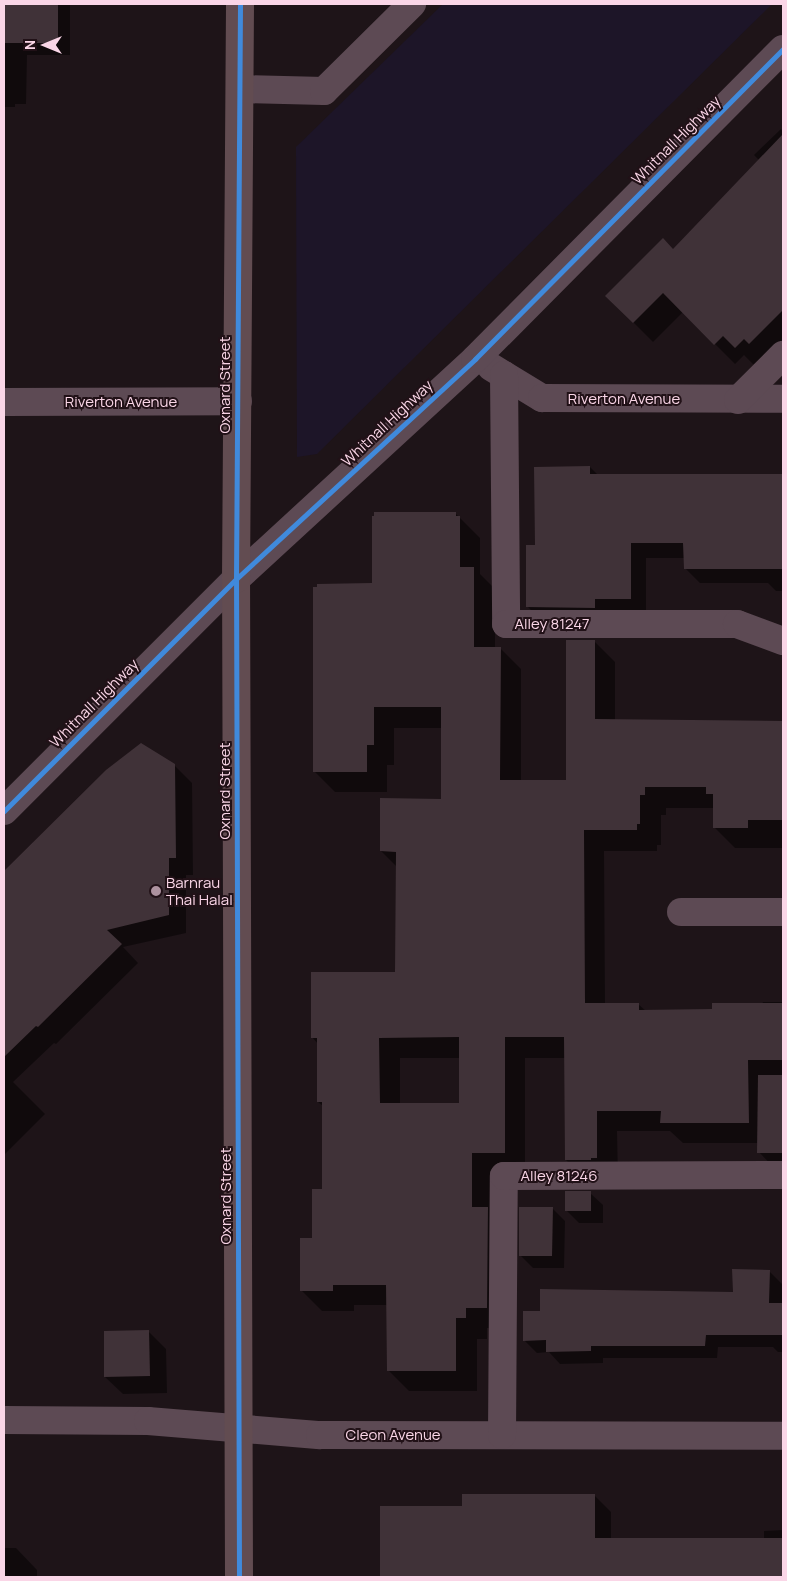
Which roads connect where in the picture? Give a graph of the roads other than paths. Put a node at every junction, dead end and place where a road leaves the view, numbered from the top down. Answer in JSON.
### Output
{"nodes":[{"id":1,"x":240,"y":4,"type":"edge"},
{"id":2,"x":412,"y":4,"type":"edge"},
{"id":3,"x":783,"y":49,"type":"edge"},
{"id":4,"x":240,"y":90,"type":"junction"},
{"id":5,"x":783,"y":355,"type":"edge"},
{"id":6,"x":475,"y":359,"type":"junction"},
{"id":7,"x":504,"y":375,"type":"junction"},
{"id":8,"x":783,"y":399,"type":"edge"},
{"id":9,"x":738,"y":400,"type":"junction"},
{"id":10,"x":238,"y":401,"type":"junction"},
{"id":11,"x":4,"y":402,"type":"edge"},
{"id":12,"x":236,"y":579,"type":"junction"},
{"id":13,"x":783,"y":642,"type":"edge"},
{"id":14,"x":4,"y":811,"type":"edge"},
{"id":15,"x":681,"y":912,"type":"dead end"},
{"id":16,"x":783,"y":912,"type":"edge"},
{"id":17,"x":783,"y":1175,"type":"edge"},
{"id":18,"x":4,"y":1420,"type":"edge"},
{"id":19,"x":239,"y":1429,"type":"junction"},
{"id":20,"x":502,"y":1435,"type":"junction"},
{"id":21,"x":783,"y":1436,"type":"edge"},
{"id":22,"x":239,"y":1577,"type":"edge"}],
"edges":[{"from":1,"to":4,"type":"main road","name":"Oxnard Street"},
{"from":2,"to":4,"type":"street"},
{"from":3,"to":6,"type":"street","name":"Whitnall Highway"},
{"from":4,"to":10,"type":"main road","name":"Oxnard Street"},
{"from":5,"to":9,"type":"street"},
{"from":6,"to":7,"type":"street","name":"Riverton Avenue"},
{"from":6,"to":12,"type":"street","name":"Whitnall Highway"},
{"from":7,"to":9,"type":"street","name":"Riverton Avenue"},
{"from":7,"to":13,"type":"street","name":"Alley 81247"},
{"from":8,"to":9,"type":"street","name":"Riverton Avenue"},
{"from":10,"to":11,"type":"street","name":"Riverton Avenue"},
{"from":10,"to":12,"type":"main road","name":"Oxnard Street"},
{"from":12,"to":14,"type":"street","name":"Whitnall Highway"},
{"from":12,"to":19,"type":"main road","name":"Oxnard Street"},
{"from":15,"to":16,"type":"street"},
{"from":17,"to":20,"type":"street","name":"Alley 81246"},
{"from":18,"to":19,"type":"street","name":"Cleon Avenue"},
{"from":19,"to":20,"type":"street","name":"Cleon Avenue"},
{"from":19,"to":22,"type":"main road","name":"Oxnard Street"},
{"from":20,"to":21,"type":"street","name":"Cleon Avenue"}]}
